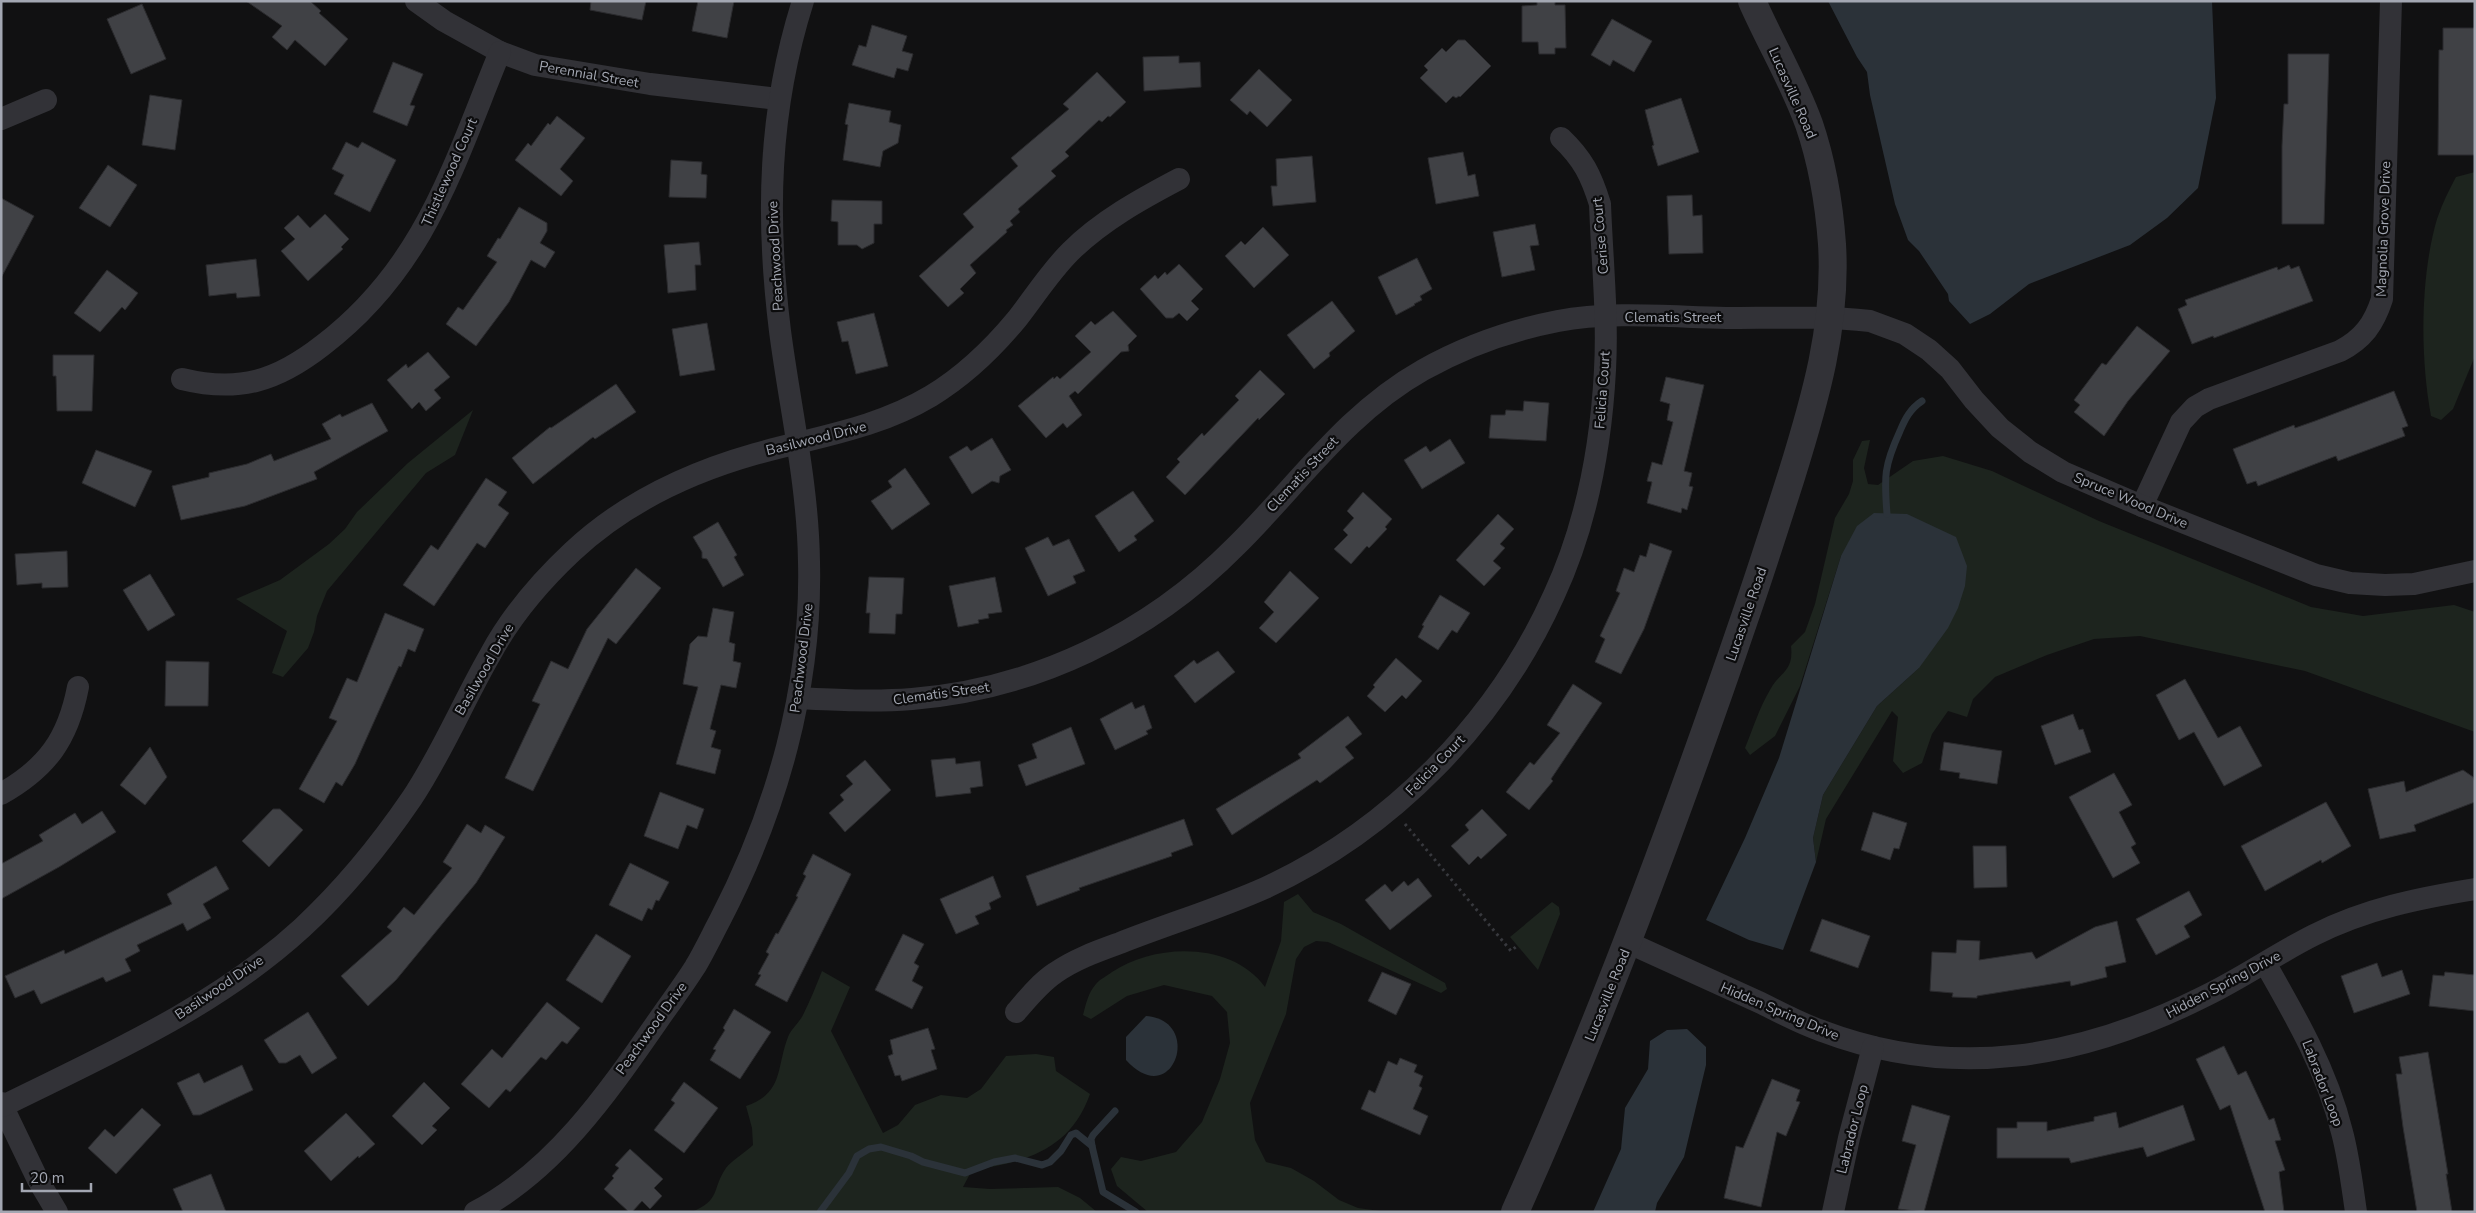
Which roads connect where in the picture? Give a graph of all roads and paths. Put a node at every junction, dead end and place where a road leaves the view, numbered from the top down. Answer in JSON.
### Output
{"nodes":[{"id":1,"x":416,"y":1,"type":"edge"},
{"id":2,"x":803,"y":1,"type":"edge"},
{"id":3,"x":1752,"y":1,"type":"edge"},
{"id":4,"x":2391,"y":1,"type":"edge"},
{"id":5,"x":500,"y":52,"type":"junction"},
{"id":6,"x":778,"y":99,"type":"junction"},
{"id":7,"x":46,"y":100,"type":"dead end"},
{"id":8,"x":1,"y":119,"type":"edge"},
{"id":9,"x":1561,"y":138,"type":"dead end"},
{"id":10,"x":1179,"y":179,"type":"dead end"},
{"id":11,"x":1605,"y":316,"type":"junction"},
{"id":12,"x":1832,"y":318,"type":"junction"},
{"id":13,"x":182,"y":379,"type":"dead end"},
{"id":14,"x":797,"y":443,"type":"junction"},
{"id":15,"x":2142,"y":506,"type":"junction"},
{"id":16,"x":2475,"y":571,"type":"edge"},
{"id":17,"x":78,"y":687,"type":"dead end"},
{"id":18,"x":798,"y":698,"type":"junction"},
{"id":19,"x":1,"y":794,"type":"edge"},
{"id":20,"x":1392,"y":809,"type":"junction"},
{"id":21,"x":2475,"y":889,"type":"edge"},
{"id":22,"x":1629,"y":943,"type":"junction"},
{"id":23,"x":1518,"y":945,"type":"dead end"},
{"id":24,"x":2265,"y":962,"type":"junction"},
{"id":25,"x":1016,"y":1012,"type":"dead end"},
{"id":26,"x":1873,"y":1047,"type":"junction"},
{"id":27,"x":2,"y":1105,"type":"edge"},
{"id":28,"x":57,"y":1212,"type":"edge"},
{"id":29,"x":475,"y":1212,"type":"edge"},
{"id":30,"x":1515,"y":1212,"type":"edge"},
{"id":31,"x":1833,"y":1212,"type":"edge"},
{"id":32,"x":2356,"y":1212,"type":"edge"}],
"edges":[{"from":1,"to":5,"type":"street","name":"Perennial Street"},
{"from":2,"to":6,"type":"street","name":"Peachwood Drive"},
{"from":3,"to":12,"type":"street","name":"Lucasville Road"},
{"from":4,"to":15,"type":"street","name":"Magnolia Grove Drive"},
{"from":5,"to":6,"type":"street","name":"Perennial Street"},
{"from":5,"to":13,"type":"street","name":"Thistlewood Court"},
{"from":6,"to":14,"type":"street","name":"Peachwood Drive"},
{"from":7,"to":8,"type":"street"},
{"from":9,"to":11,"type":"street","name":"Cerise Court"},
{"from":10,"to":14,"type":"street","name":"Basilwood Drive"},
{"from":11,"to":12,"type":"street","name":"Clematis Street"},
{"from":11,"to":18,"type":"street","name":"Clematis Street"},
{"from":11,"to":20,"type":"street","name":"Felicia Court"},
{"from":12,"to":15,"type":"street","name":"Spruce Wood Drive"},
{"from":12,"to":22,"type":"street","name":"Lucasville Road"},
{"from":14,"to":18,"type":"street","name":"Peachwood Drive"},
{"from":14,"to":27,"type":"street","name":"Basilwood Drive"},
{"from":15,"to":16,"type":"street","name":"Spruce Wood Drive"},
{"from":17,"to":19,"type":"street"},
{"from":18,"to":29,"type":"street","name":"Peachwood Drive"},
{"from":20,"to":23,"type":"path"},
{"from":20,"to":25,"type":"street","name":"Felicia Court"},
{"from":21,"to":24,"type":"street","name":"Hidden Spring Drive"},
{"from":22,"to":26,"type":"street","name":"Hidden Spring Drive"},
{"from":22,"to":30,"type":"street","name":"Lucasville Road"},
{"from":24,"to":26,"type":"street","name":"Hidden Spring Drive"},
{"from":24,"to":32,"type":"street","name":"Labrador Loop"},
{"from":26,"to":31,"type":"street","name":"Labrador Loop"},
{"from":27,"to":28,"type":"street"}]}
